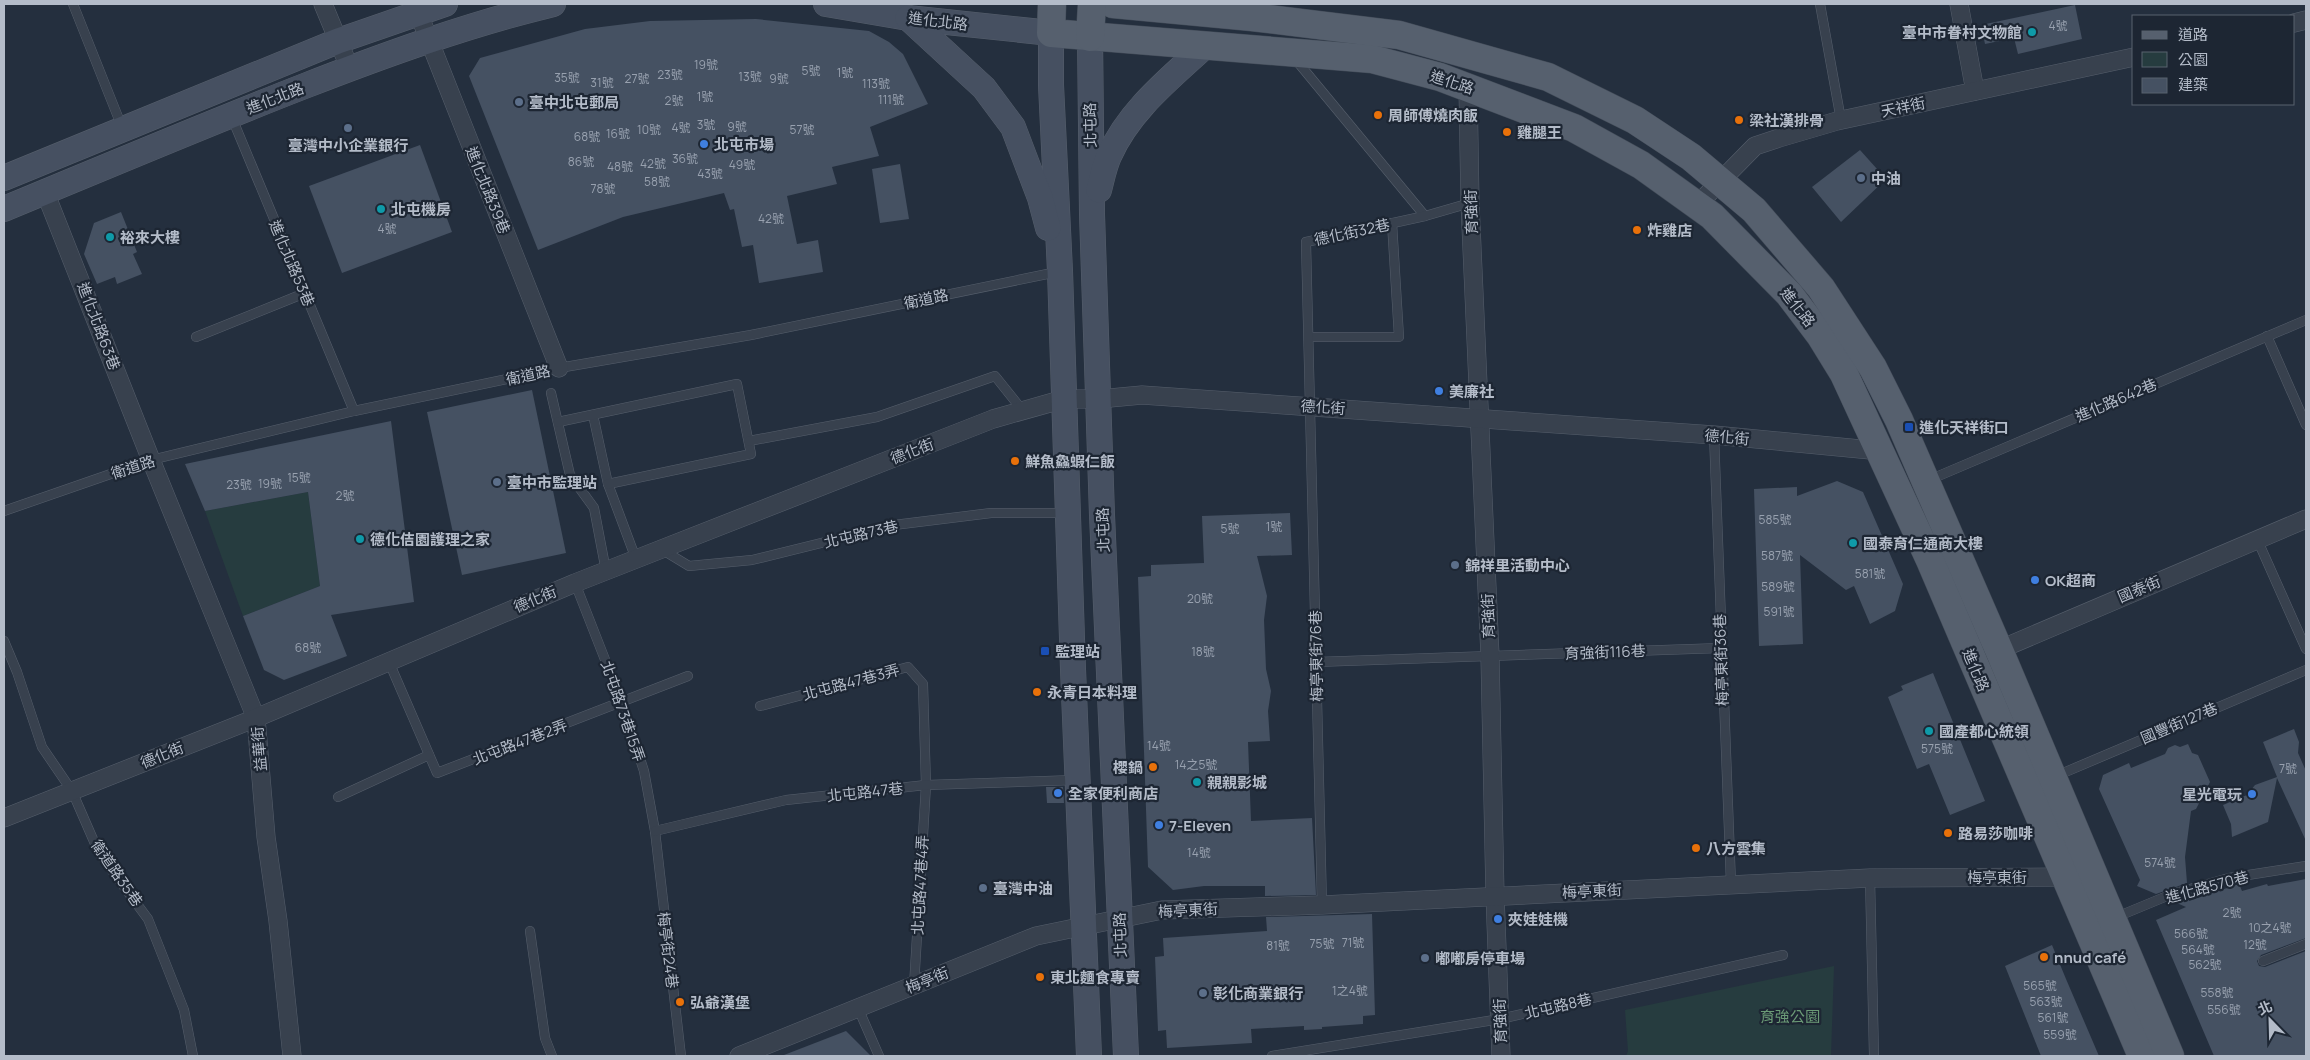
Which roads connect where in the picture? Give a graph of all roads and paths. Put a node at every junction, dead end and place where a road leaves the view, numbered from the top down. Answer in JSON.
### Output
{"nodes":[{"id":1,"x":73,"y":4,"type":"edge"},
{"id":2,"x":323,"y":4,"type":"edge"},
{"id":3,"x":445,"y":4,"type":"edge"},
{"id":4,"x":553,"y":4,"type":"edge"},
{"id":5,"x":826,"y":4,"type":"edge"},
{"id":6,"x":1052,"y":4,"type":"edge"},
{"id":7,"x":1092,"y":4,"type":"edge"},
{"id":8,"x":1112,"y":4,"type":"edge"},
{"id":9,"x":1268,"y":4,"type":"edge"},
{"id":10,"x":1820,"y":4,"type":"edge"},
{"id":11,"x":1959,"y":4,"type":"edge"},
{"id":12,"x":1189,"y":8,"type":"edge"},
{"id":13,"x":418,"y":12,"type":"junction"},
{"id":14,"x":908,"y":18,"type":"junction"},
{"id":15,"x":1298,"y":23,"type":"junction"},
{"id":16,"x":1051,"y":33,"type":"junction"},
{"id":17,"x":1090,"y":37,"type":"junction"},
{"id":18,"x":429,"y":39,"type":"junction"},
{"id":19,"x":338,"y":41,"type":"junction"},
{"id":20,"x":1204,"y":47,"type":"junction"},
{"id":21,"x":1290,"y":52,"type":"junction"},
{"id":22,"x":2132,"y":57,"type":"edge"},
{"id":23,"x":350,"y":69,"type":"junction"},
{"id":24,"x":1468,"y":86,"type":"junction"},
{"id":25,"x":1975,"y":91,"type":"junction"},
{"id":26,"x":231,"y":115,"type":"junction"},
{"id":27,"x":1841,"y":120,"type":"junction"},
{"id":28,"x":123,"y":129,"type":"junction"},
{"id":29,"x":4,"y":178,"type":"edge"},
{"id":30,"x":1721,"y":181,"type":"junction"},
{"id":31,"x":45,"y":192,"type":"junction"},
{"id":32,"x":1470,"y":203,"type":"junction"},
{"id":33,"x":1697,"y":206,"type":"junction"},
{"id":34,"x":4,"y":209,"type":"edge"},
{"id":35,"x":1092,"y":214,"type":"junction"},
{"id":36,"x":1424,"y":216,"type":"junction"},
{"id":37,"x":1392,"y":223,"type":"junction"},
{"id":38,"x":1060,"y":271,"type":"junction"},
{"id":39,"x":305,"y":293,"type":"junction"},
{"id":40,"x":2306,"y":320,"type":"edge"},
{"id":41,"x":2268,"y":336,"type":"junction"},
{"id":42,"x":196,"y":337,"type":"dead end"},
{"id":43,"x":1309,"y":337,"type":"junction"},
{"id":44,"x":559,"y":368,"type":"junction"},
{"id":45,"x":551,"y":392,"type":"dead end"},
{"id":46,"x":1064,"y":399,"type":"junction"},
{"id":47,"x":1099,"y":399,"type":"junction"},
{"id":48,"x":1309,"y":406,"type":"junction"},
{"id":49,"x":354,"y":411,"type":"junction"},
{"id":50,"x":1023,"y":411,"type":"junction"},
{"id":51,"x":593,"y":415,"type":"junction"},
{"id":52,"x":1480,"y":419,"type":"junction"},
{"id":53,"x":558,"y":422,"type":"junction"},
{"id":54,"x":2306,"y":426,"type":"edge"},
{"id":55,"x":1714,"y":435,"type":"junction"},
{"id":56,"x":749,"y":441,"type":"junction"},
{"id":57,"x":1881,"y":451,"type":"junction"},
{"id":58,"x":151,"y":460,"type":"junction"},
{"id":59,"x":1926,"y":481,"type":"junction"},
{"id":60,"x":608,"y":484,"type":"junction"},
{"id":61,"x":4,"y":512,"type":"edge"},
{"id":62,"x":1068,"y":513,"type":"junction"},
{"id":63,"x":2306,"y":519,"type":"edge"},
{"id":64,"x":2257,"y":539,"type":"junction"},
{"id":65,"x":661,"y":549,"type":"junction"},
{"id":66,"x":636,"y":559,"type":"junction"},
{"id":67,"x":606,"y":571,"type":"junction"},
{"id":68,"x":575,"y":583,"type":"junction"},
{"id":69,"x":4,"y":641,"type":"edge"},
{"id":70,"x":1721,"y":648,"type":"junction"},
{"id":71,"x":2306,"y":649,"type":"edge"},
{"id":72,"x":1999,"y":650,"type":"junction"},
{"id":73,"x":1490,"y":656,"type":"junction"},
{"id":74,"x":1972,"y":661,"type":"junction"},
{"id":75,"x":389,"y":662,"type":"junction"},
{"id":76,"x":1316,"y":662,"type":"junction"},
{"id":77,"x":2306,"y":670,"type":"edge"},
{"id":78,"x":688,"y":676,"type":"dead end"},
{"id":79,"x":622,"y":703,"type":"junction"},
{"id":80,"x":760,"y":706,"type":"dead end"},
{"id":81,"x":256,"y":718,"type":"junction"},
{"id":82,"x":429,"y":755,"type":"junction"},
{"id":83,"x":2051,"y":778,"type":"junction"},
{"id":84,"x":1078,"y":780,"type":"junction"},
{"id":85,"x":926,"y":785,"type":"junction"},
{"id":86,"x":72,"y":791,"type":"junction"},
{"id":87,"x":338,"y":797,"type":"dead end"},
{"id":88,"x":4,"y":818,"type":"edge"},
{"id":89,"x":655,"y":830,"type":"junction"},
{"id":90,"x":655,"y":844,"type":"joint"},
{"id":91,"x":2306,"y":866,"type":"edge"},
{"id":92,"x":2065,"y":877,"type":"junction"},
{"id":93,"x":1870,"y":878,"type":"junction"},
{"id":94,"x":1731,"y":884,"type":"junction"},
{"id":95,"x":1495,"y":895,"type":"junction"},
{"id":96,"x":1322,"y":905,"type":"junction"},
{"id":97,"x":1120,"y":918,"type":"junction"},
{"id":98,"x":2112,"y":919,"type":"junction"},
{"id":99,"x":1085,"y":926,"type":"junction"},
{"id":100,"x":530,"y":931,"type":"dead end"},
{"id":101,"x":2306,"y":944,"type":"edge"},
{"id":102,"x":1782,"y":955,"type":"dead end"},
{"id":103,"x":2263,"y":961,"type":"dead end"},
{"id":104,"x":914,"y":986,"type":"junction"},
{"id":105,"x":858,"y":1008,"type":"junction"},
{"id":106,"x":1500,"y":1019,"type":"junction"},
{"id":107,"x":193,"y":1056,"type":"edge"},
{"id":108,"x":292,"y":1056,"type":"edge"},
{"id":109,"x":552,"y":1056,"type":"edge"},
{"id":110,"x":681,"y":1056,"type":"edge"},
{"id":111,"x":739,"y":1056,"type":"edge"},
{"id":112,"x":879,"y":1056,"type":"edge"},
{"id":113,"x":1089,"y":1056,"type":"edge"},
{"id":114,"x":1126,"y":1056,"type":"edge"},
{"id":115,"x":1272,"y":1056,"type":"edge"},
{"id":116,"x":1501,"y":1056,"type":"edge"},
{"id":117,"x":1874,"y":1056,"type":"edge"},
{"id":118,"x":2142,"y":1056,"type":"edge"},
{"id":119,"x":2170,"y":1056,"type":"edge"}],
"edges":[{"from":1,"to":28,"type":"lane"},
{"from":2,"to":19,"type":"street"},
{"from":3,"to":13,"type":"main road","name":"進化北路"},
{"from":4,"to":18,"type":"main road","name":"進化北路"},
{"from":5,"to":14,"type":"main road","name":"進化北路"},
{"from":6,"to":16,"type":"main road"},
{"from":7,"to":17,"type":"main road","name":"北屯路"},
{"from":8,"to":12,"type":"main road","name":"進化路"},
{"from":9,"to":15,"type":"main road"},
{"from":10,"to":27,"type":"lane"},
{"from":11,"to":25,"type":"street"},
{"from":12,"to":15,"type":"main road","name":"進化路"},
{"from":13,"to":18,"type":"street","name":"進化北路39巷"},
{"from":13,"to":19,"type":"main road","name":"進化北路"},
{"from":14,"to":16,"type":"main road","name":"進化北路"},
{"from":14,"to":38,"type":"main road"},
{"from":15,"to":30,"type":"main road","name":"進化路"},
{"from":16,"to":17,"type":"main road","name":"進化路"},
{"from":16,"to":38,"type":"main road"},
{"from":17,"to":20,"type":"main road","name":"進化路"},
{"from":17,"to":35,"type":"main road","name":"北屯路"},
{"from":18,"to":23,"type":"main road","name":"進化北路"},
{"from":18,"to":44,"type":"street","name":"進化北路39巷"},
{"from":19,"to":23,"type":"street"},
{"from":19,"to":28,"type":"main road","name":"進化北路"},
{"from":20,"to":21,"type":"main road","name":"進化路"},
{"from":20,"to":35,"type":"main road"},
{"from":21,"to":24,"type":"main road","name":"進化路"},
{"from":21,"to":36,"type":"lane"},
{"from":22,"to":25,"type":"street","name":"天祥街"},
{"from":23,"to":26,"type":"main road","name":"進化北路"},
{"from":24,"to":32,"type":"street","name":"育強街"},
{"from":24,"to":33,"type":"main road","name":"進化路"},
{"from":25,"to":27,"type":"street","name":"天祥街"},
{"from":26,"to":31,"type":"main road","name":"進化北路"},
{"from":26,"to":39,"type":"lane","name":"進化北路53巷"},
{"from":27,"to":30,"type":"street","name":"天祥街"},
{"from":28,"to":29,"type":"main road","name":"進化北路"},
{"from":30,"to":33,"type":"street","name":"天祥街"},
{"from":30,"to":59,"type":"main road","name":"進化路"},
{"from":31,"to":34,"type":"main road","name":"進化北路"},
{"from":31,"to":58,"type":"street","name":"進化北路63巷"},
{"from":32,"to":36,"type":"lane","name":"德化街32巷"},
{"from":32,"to":52,"type":"street","name":"育強街"},
{"from":33,"to":57,"type":"main road","name":"進化路"},
{"from":35,"to":47,"type":"main road","name":"北屯路"},
{"from":36,"to":37,"type":"lane","name":"德化街32巷"},
{"from":37,"to":43,"type":"lane","name":"德化街32巷"},
{"from":37,"to":43,"type":"lane"},
{"from":38,"to":44,"type":"lane","name":"衛道路"},
{"from":38,"to":46,"type":"main road"},
{"from":39,"to":42,"type":"lane"},
{"from":39,"to":49,"type":"lane","name":"進化北路53巷"},
{"from":40,"to":41,"type":"lane","name":"進化路642巷"},
{"from":41,"to":54,"type":"lane"},
{"from":41,"to":59,"type":"lane","name":"進化路642巷"},
{"from":43,"to":48,"type":"lane","name":"德化街32巷"},
{"from":44,"to":49,"type":"lane","name":"衛道路"},
{"from":45,"to":53,"type":"lane"},
{"from":46,"to":47,"type":"street","name":"德化街"},
{"from":46,"to":50,"type":"street","name":"德化街"},
{"from":46,"to":62,"type":"main road"},
{"from":47,"to":48,"type":"street","name":"德化街"},
{"from":47,"to":97,"type":"main road","name":"北屯路"},
{"from":48,"to":52,"type":"street","name":"德化街"},
{"from":48,"to":76,"type":"lane","name":"梅亭東街76巷"},
{"from":49,"to":58,"type":"lane","name":"衛道路"},
{"from":50,"to":56,"type":"lane"},
{"from":50,"to":65,"type":"street","name":"德化街"},
{"from":51,"to":53,"type":"lane"},
{"from":51,"to":56,"type":"lane"},
{"from":51,"to":60,"type":"lane"},
{"from":52,"to":55,"type":"street","name":"德化街"},
{"from":52,"to":73,"type":"street","name":"育強街"},
{"from":53,"to":67,"type":"lane"},
{"from":55,"to":57,"type":"street","name":"德化街"},
{"from":55,"to":70,"type":"lane","name":"梅亭東街36巷"},
{"from":56,"to":60,"type":"lane"},
{"from":57,"to":74,"type":"main road","name":"進化路"},
{"from":58,"to":61,"type":"lane","name":"衛道路"},
{"from":58,"to":81,"type":"street","name":"益華街"},
{"from":59,"to":72,"type":"main road","name":"進化路"},
{"from":60,"to":66,"type":"lane"},
{"from":62,"to":65,"type":"lane","name":"北屯路73巷"},
{"from":62,"to":84,"type":"main road"},
{"from":63,"to":64,"type":"street","name":"國泰街"},
{"from":64,"to":71,"type":"lane"},
{"from":64,"to":72,"type":"street","name":"國泰街"},
{"from":65,"to":66,"type":"street","name":"德化街"},
{"from":66,"to":67,"type":"street","name":"德化街"},
{"from":67,"to":68,"type":"street","name":"德化街"},
{"from":68,"to":75,"type":"street","name":"德化街"},
{"from":68,"to":79,"type":"lane","name":"北屯路73巷15弄"},
{"from":69,"to":86,"type":"lane","name":"衛道路35巷"},
{"from":70,"to":73,"type":"lane","name":"育強街116巷"},
{"from":70,"to":94,"type":"lane","name":"梅亭東街36巷"},
{"from":72,"to":74,"type":"street","name":"國泰街"},
{"from":72,"to":83,"type":"main road","name":"進化路"},
{"from":73,"to":76,"type":"lane","name":"育強街116巷"},
{"from":73,"to":95,"type":"street","name":"育強街"},
{"from":74,"to":92,"type":"main road","name":"進化路"},
{"from":75,"to":81,"type":"street","name":"德化街"},
{"from":75,"to":82,"type":"lane","name":"北屯路47巷2弄"},
{"from":76,"to":96,"type":"lane","name":"梅亭東街76巷"},
{"from":77,"to":83,"type":"lane","name":"國豐街127巷"},
{"from":78,"to":79,"type":"lane"},
{"from":79,"to":82,"type":"lane","name":"北屯路47巷2弄"},
{"from":79,"to":89,"type":"lane","name":"北屯路73巷15弄"},
{"from":80,"to":85,"type":"lane","name":"北屯路47巷3弄"},
{"from":81,"to":86,"type":"street","name":"德化街"},
{"from":81,"to":108,"type":"street","name":"益華街"},
{"from":82,"to":87,"type":"lane"},
{"from":83,"to":98,"type":"main road","name":"進化路"},
{"from":84,"to":85,"type":"lane","name":"北屯路47巷"},
{"from":84,"to":99,"type":"main road"},
{"from":85,"to":89,"type":"lane","name":"北屯路47巷"},
{"from":85,"to":104,"type":"lane","name":"北屯路47巷4弄"},
{"from":86,"to":88,"type":"street","name":"德化街"},
{"from":86,"to":107,"type":"lane","name":"衛道路35巷"},
{"from":89,"to":90,"type":"lane","name":"北屯路73巷15弄"},
{"from":90,"to":110,"type":"lane","name":"梅亭街24巷"},
{"from":91,"to":98,"type":"lane","name":"進化路570巷"},
{"from":92,"to":93,"type":"street","name":"梅亭東街"},
{"from":92,"to":118,"type":"main road","name":"進化路"},
{"from":93,"to":94,"type":"street","name":"梅亭東街"},
{"from":93,"to":117,"type":"lane"},
{"from":94,"to":95,"type":"street","name":"梅亭東街"},
{"from":95,"to":96,"type":"street","name":"梅亭東街"},
{"from":95,"to":106,"type":"street","name":"育強街"},
{"from":96,"to":97,"type":"street","name":"梅亭東街"},
{"from":97,"to":99,"type":"street","name":"梅亭街"},
{"from":97,"to":114,"type":"main road","name":"北屯路"},
{"from":98,"to":119,"type":"main road","name":"進化路"},
{"from":99,"to":104,"type":"street","name":"梅亭街"},
{"from":99,"to":113,"type":"main road"},
{"from":100,"to":109,"type":"lane"},
{"from":101,"to":103,"type":"lane"},
{"from":102,"to":106,"type":"lane","name":"北屯路8巷"},
{"from":104,"to":105,"type":"street","name":"梅亭街"},
{"from":105,"to":111,"type":"street","name":"梅亭街"},
{"from":105,"to":112,"type":"lane"},
{"from":106,"to":115,"type":"lane","name":"北屯路8巷"},
{"from":106,"to":116,"type":"street","name":"育強街"}]}
